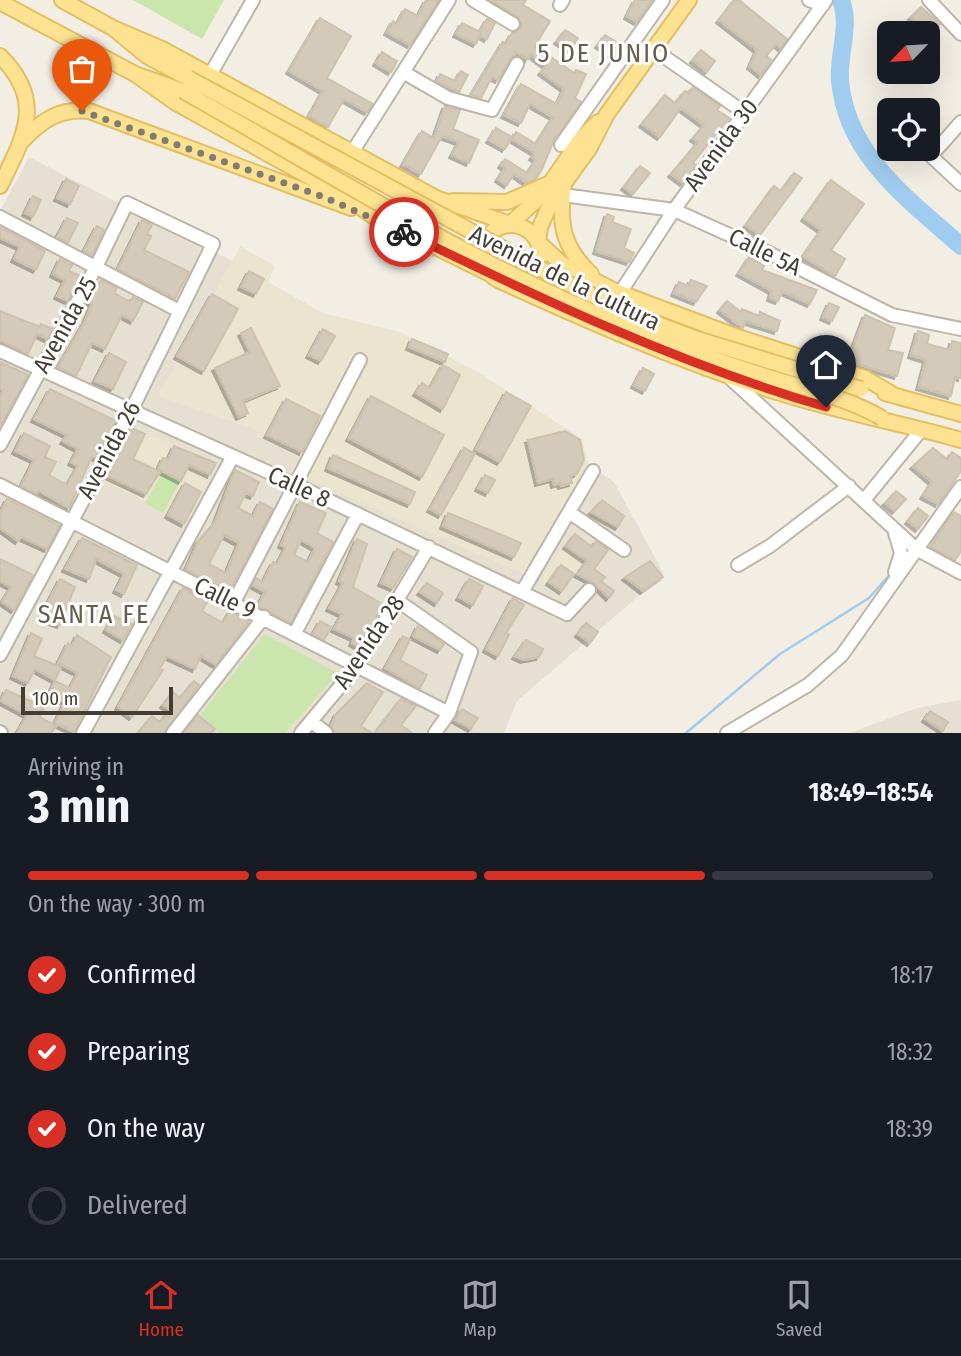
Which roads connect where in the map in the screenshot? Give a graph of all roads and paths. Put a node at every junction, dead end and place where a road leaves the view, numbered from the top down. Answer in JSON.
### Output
{"nodes":[{"id":1,"x":62,"y":0,"type":"edge"},
{"id":2,"x":253,"y":0,"type":"edge"},
{"id":3,"x":449,"y":0,"type":"edge"},
{"id":4,"x":472,"y":0,"type":"edge"},
{"id":5,"x":663,"y":0,"type":"edge"},
{"id":6,"x":689,"y":0,"type":"edge"},
{"id":7,"x":808,"y":0,"type":"edge"},
{"id":8,"x":929,"y":0,"type":"edge"},
{"id":9,"x":0,"y":2,"type":"edge"},
{"id":10,"x":825,"y":3,"type":"edge"},
{"id":11,"x":513,"y":24,"type":"dead end"},
{"id":12,"x":113,"y":28,"type":"junction"},
{"id":13,"x":961,"y":34,"type":"edge"},
{"id":14,"x":653,"y":49,"type":"junction"},
{"id":15,"x":0,"y":57,"type":"edge"},
{"id":16,"x":517,"y":64,"type":"dead end"},
{"id":17,"x":404,"y":72,"type":"junction"},
{"id":18,"x":135,"y":74,"type":"junction"},
{"id":19,"x":210,"y":75,"type":"junction"},
{"id":20,"x":185,"y":84,"type":"junction"},
{"id":21,"x":745,"y":113,"type":"junction"},
{"id":22,"x":961,"y":122,"type":"edge"},
{"id":23,"x":22,"y":141,"type":"junction"},
{"id":24,"x":561,"y":145,"type":"dead end"},
{"id":25,"x":351,"y":154,"type":"junction"},
{"id":26,"x":961,"y":184,"type":"edge"},
{"id":27,"x":0,"y":186,"type":"edge"},
{"id":28,"x":560,"y":186,"type":"junction"},
{"id":29,"x":436,"y":198,"type":"junction"},
{"id":30,"x":674,"y":210,"type":"junction"},
{"id":31,"x":373,"y":216,"type":"junction"},
{"id":32,"x":0,"y":217,"type":"edge"},
{"id":33,"x":510,"y":224,"type":"junction"},
{"id":34,"x":538,"y":242,"type":"junction"},
{"id":35,"x":213,"y":244,"type":"joint"},
{"id":36,"x":96,"y":267,"type":"junction"},
{"id":37,"x":494,"y":277,"type":"junction"},
{"id":38,"x":617,"y":292,"type":"junction"},
{"id":39,"x":179,"y":311,"type":"junction"},
{"id":40,"x":961,"y":328,"type":"edge"},
{"id":41,"x":0,"y":351,"type":"edge"},
{"id":42,"x":360,"y":360,"type":"dead end"},
{"id":43,"x":40,"y":369,"type":"junction"},
{"id":44,"x":729,"y":377,"type":"junction"},
{"id":45,"x":892,"y":394,"type":"junction"},
{"id":46,"x":131,"y":411,"type":"junction"},
{"id":47,"x":961,"y":414,"type":"edge"},
{"id":48,"x":883,"y":418,"type":"junction"},
{"id":49,"x":922,"y":429,"type":"junction"},
{"id":50,"x":961,"y":440,"type":"edge"},
{"id":51,"x":0,"y":445,"type":"edge"},
{"id":52,"x":233,"y":456,"type":"junction"},
{"id":53,"x":593,"y":471,"type":"dead end"},
{"id":54,"x":294,"y":484,"type":"junction"},
{"id":55,"x":0,"y":485,"type":"edge"},
{"id":56,"x":849,"y":486,"type":"junction"},
{"id":57,"x":961,"y":487,"type":"edge"},
{"id":58,"x":865,"y":499,"type":"junction"},
{"id":59,"x":569,"y":512,"type":"junction"},
{"id":60,"x":358,"y":514,"type":"junction"},
{"id":61,"x":884,"y":519,"type":"junction"},
{"id":62,"x":71,"y":520,"type":"junction"},
{"id":63,"x":429,"y":547,"type":"junction"},
{"id":64,"x":916,"y":549,"type":"junction"},
{"id":65,"x":624,"y":550,"type":"dead end"},
{"id":66,"x":738,"y":565,"type":"dead end"},
{"id":67,"x":172,"y":572,"type":"junction"},
{"id":68,"x":961,"y":573,"type":"edge"},
{"id":69,"x":589,"y":590,"type":"dead end"},
{"id":70,"x":888,"y":590,"type":"junction"},
{"id":71,"x":522,"y":592,"type":"junction"},
{"id":72,"x":398,"y":601,"type":"junction"},
{"id":73,"x":234,"y":602,"type":"junction"},
{"id":74,"x":264,"y":617,"type":"junction"},
{"id":75,"x":295,"y":633,"type":"junction"},
{"id":76,"x":0,"y":655,"type":"edge"},
{"id":77,"x":358,"y":665,"type":"junction"},
{"id":78,"x":449,"y":713,"type":"junction"},
{"id":79,"x":311,"y":721,"type":"junction"},
{"id":80,"x":83,"y":733,"type":"edge"},
{"id":81,"x":173,"y":733,"type":"edge"},
{"id":82,"x":301,"y":733,"type":"edge"},
{"id":83,"x":326,"y":733,"type":"edge"},
{"id":84,"x":435,"y":733,"type":"edge"},
{"id":85,"x":727,"y":733,"type":"edge"}],
"edges":[{"from":1,"to":12,"type":"main road","name":"Avenida de la Cultura"},
{"from":2,"to":19,"type":"street"},
{"from":3,"to":17,"type":"street"},
{"from":4,"to":11,"type":"street"},
{"from":5,"to":24,"type":"street"},
{"from":6,"to":14,"type":"main road"},
{"from":7,"to":10,"type":"street"},
{"from":8,"to":13,"type":"street"},
{"from":9,"to":18,"type":"main road","name":"Avenida de la Cultura"},
{"from":10,"to":21,"type":"street","name":"Avenida 30"},
{"from":12,"to":19,"type":"main road","name":"Avenida de la Cultura"},
{"from":12,"to":20,"type":"main road","name":"Avenida de la Cultura"},
{"from":14,"to":21,"type":"street"},
{"from":14,"to":28,"type":"main road"},
{"from":15,"to":23,"type":"main road"},
{"from":16,"to":17,"type":"street"},
{"from":17,"to":25,"type":"street"},
{"from":18,"to":20,"type":"main road","name":"Avenida de la Cultura"},
{"from":18,"to":31,"type":"main road","name":"Avenida de la Cultura"},
{"from":19,"to":25,"type":"main road","name":"Avenida de la Cultura"},
{"from":20,"to":45,"type":"main road","name":"Avenida de la Cultura","bridge":true},
{"from":20,"to":48,"type":"main road","name":"Avenida de la Cultura","bridge":true},
{"from":21,"to":30,"type":"street","name":"Avenida 30"},
{"from":22,"to":26,"type":"street"},
{"from":23,"to":27,"type":"main road"},
{"from":23,"to":31,"type":"main road"},
{"from":25,"to":29,"type":"main road","name":"Avenida de la Cultura"},
{"from":28,"to":29,"type":"main road"},
{"from":28,"to":30,"type":"street","name":"Calle 5A"},
{"from":28,"to":33,"type":"main road"},
{"from":28,"to":34,"type":"main road"},
{"from":28,"to":38,"type":"main road"},
{"from":29,"to":33,"type":"main road","name":"Avenida de la Cultura"},
{"from":30,"to":38,"type":"street","name":"Avenida 30"},
{"from":30,"to":40,"type":"street","name":"Calle 5A"},
{"from":31,"to":37,"type":"main road","name":"Avenida de la Cultura"},
{"from":32,"to":36,"type":"street"},
{"from":33,"to":34,"type":"main road"},
{"from":33,"to":37,"type":"main road"},
{"from":34,"to":37,"type":"main road"},
{"from":34,"to":38,"type":"main road","name":"Avenida de la Cultura"},
{"from":35,"to":36,"type":"street","name":"Avenida 25"},
{"from":35,"to":39,"type":"street","name":"Avenida 26"},
{"from":36,"to":39,"type":"street"},
{"from":36,"to":43,"type":"street","name":"Avenida 25"},
{"from":37,"to":44,"type":"main road","name":"Avenida de la Cultura"},
{"from":38,"to":45,"type":"main road","name":"Avenida de la Cultura"},
{"from":39,"to":46,"type":"street","name":"Avenida 26"},
{"from":41,"to":43,"type":"street","name":"Calle 8"},
{"from":42,"to":54,"type":"street"},
{"from":43,"to":46,"type":"street","name":"Calle 8"},
{"from":43,"to":51,"type":"street","name":"Avenida 25"},
{"from":44,"to":48,"type":"main road","name":"Avenida de la Cultura"},
{"from":44,"to":56,"type":"street"},
{"from":45,"to":47,"type":"main road","name":"Avenida de la Cultura"},
{"from":46,"to":52,"type":"street","name":"Calle 8"},
{"from":46,"to":62,"type":"street","name":"Avenida 26"},
{"from":48,"to":49,"type":"main road","name":"Avenida de la Cultura"},
{"from":49,"to":50,"type":"main road","name":"Avenida de la Cultura"},
{"from":49,"to":58,"type":"street"},
{"from":52,"to":54,"type":"street","name":"Calle 8"},
{"from":52,"to":67,"type":"street"},
{"from":53,"to":59,"type":"street"},
{"from":54,"to":60,"type":"street","name":"Calle 8"},
{"from":54,"to":73,"type":"street"},
{"from":55,"to":62,"type":"street","name":"Calle 9"},
{"from":56,"to":58,"type":"street"},
{"from":56,"to":66,"type":"street"},
{"from":57,"to":64,"type":"street"},
{"from":58,"to":61,"type":"street"},
{"from":59,"to":65,"type":"street"},
{"from":59,"to":71,"type":"street"},
{"from":60,"to":63,"type":"street","name":"Calle 8"},
{"from":60,"to":75,"type":"street"},
{"from":61,"to":64,"type":"street"},
{"from":61,"to":70,"type":"street"},
{"from":62,"to":67,"type":"street","name":"Calle 9"},
{"from":62,"to":76,"type":"street","name":"Avenida 26"},
{"from":63,"to":71,"type":"street","name":"Calle 8"},
{"from":63,"to":72,"type":"street","name":"Avenida 28"},
{"from":64,"to":68,"type":"street"},
{"from":64,"to":70,"type":"street"},
{"from":67,"to":73,"type":"street","name":"Calle 9"},
{"from":67,"to":80,"type":"street"},
{"from":69,"to":71,"type":"street","name":"Calle 8"},
{"from":70,"to":85,"type":"street"},
{"from":72,"to":77,"type":"street","name":"Avenida 28"},
{"from":72,"to":78,"type":"street"},
{"from":73,"to":74,"type":"street","name":"Calle 9"},
{"from":74,"to":75,"type":"street","name":"Calle 9"},
{"from":74,"to":81,"type":"street"},
{"from":75,"to":77,"type":"street","name":"Calle 9"},
{"from":77,"to":78,"type":"street","name":"Calle 9"},
{"from":77,"to":79,"type":"street","name":"Avenida 28"},
{"from":78,"to":84,"type":"street"},
{"from":79,"to":82,"type":"street","name":"Avenida 28"},
{"from":79,"to":83,"type":"street"}]}
